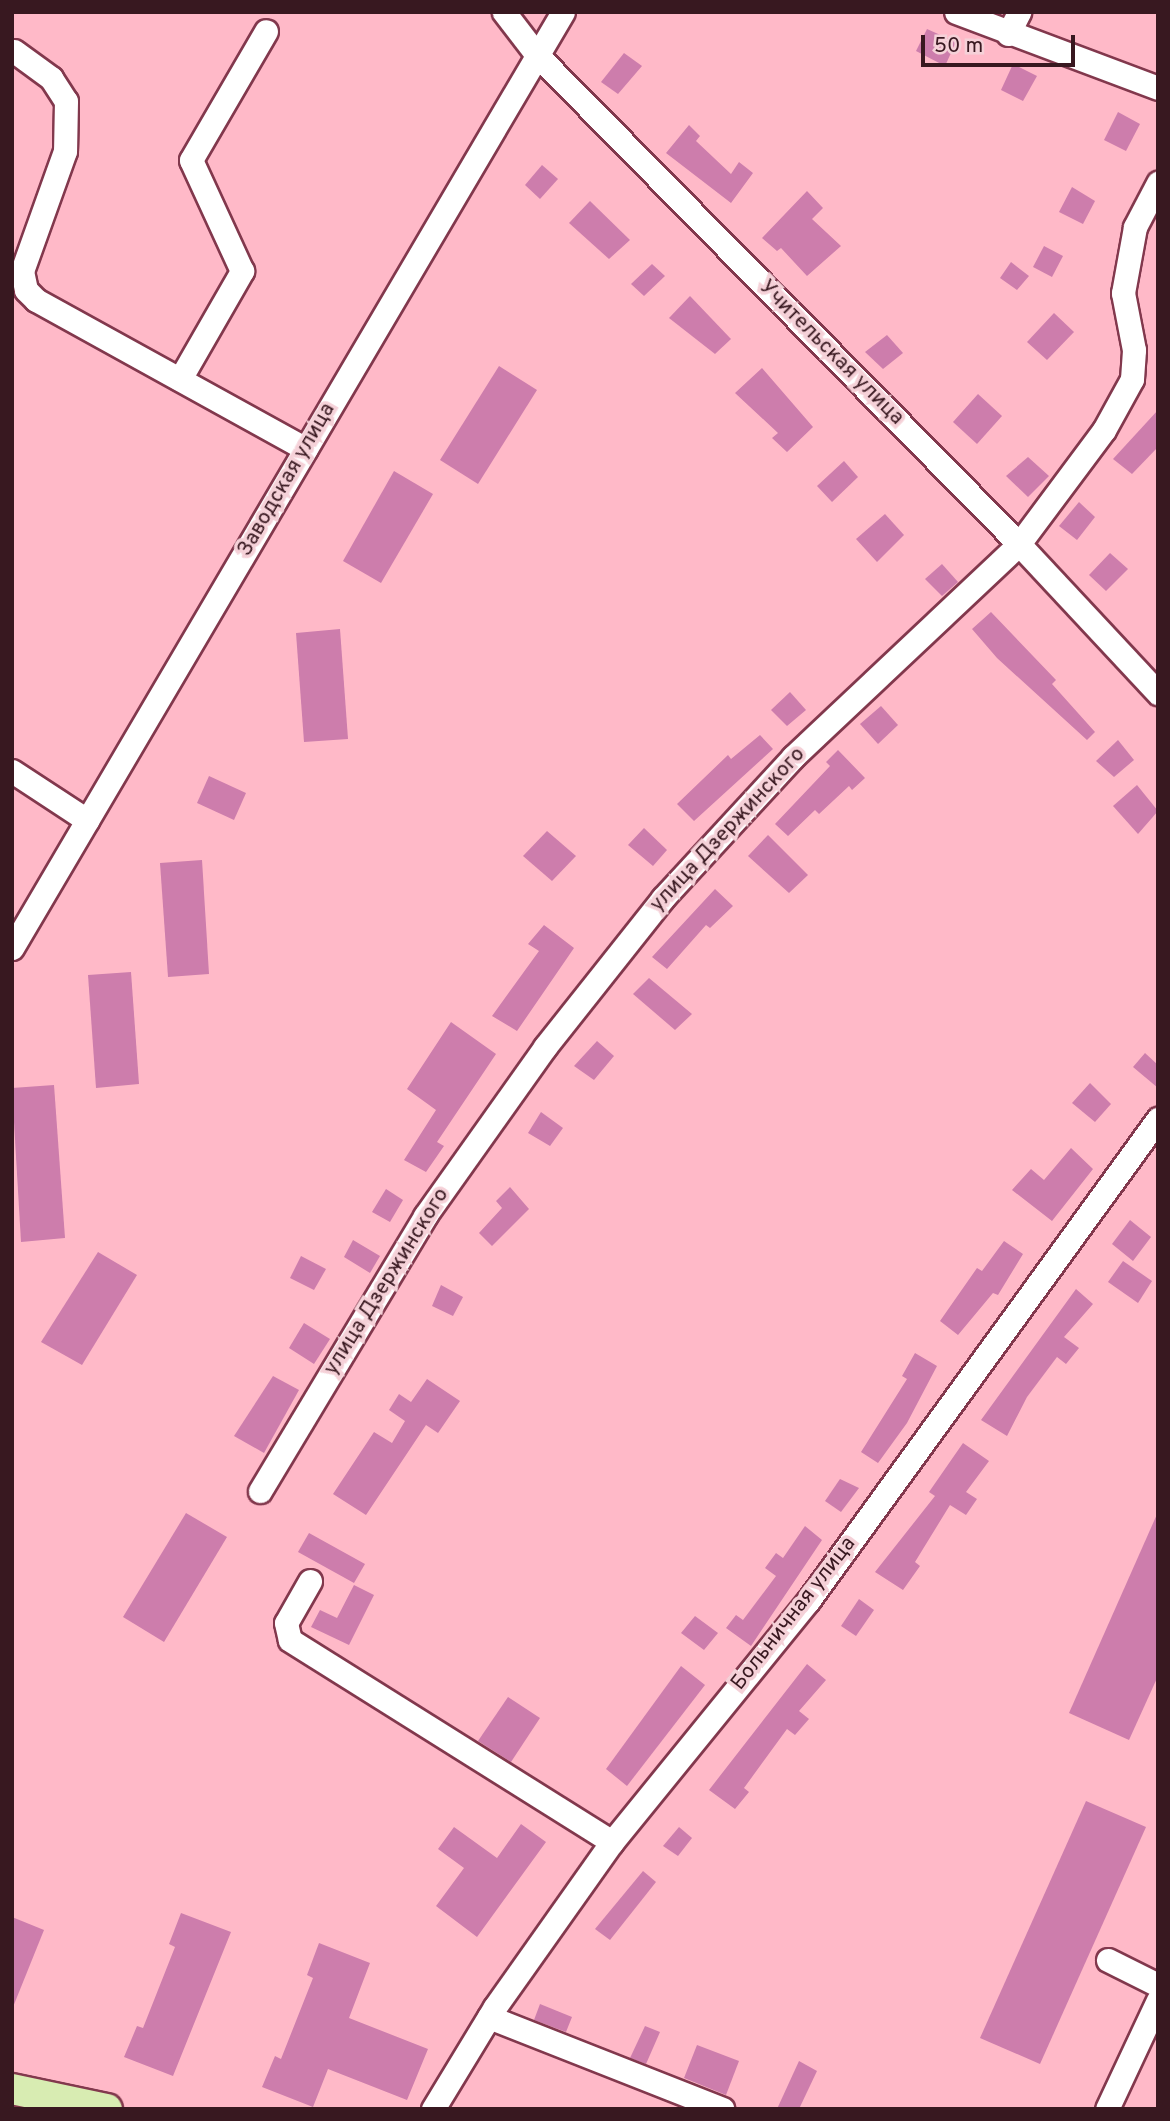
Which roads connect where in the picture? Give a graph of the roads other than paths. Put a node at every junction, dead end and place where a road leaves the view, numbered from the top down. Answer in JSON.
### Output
{"nodes":[{"id":1,"x":504,"y":12,"type":"edge"},
{"id":2,"x":563,"y":12,"type":"edge"},
{"id":3,"x":956,"y":12,"type":"edge"},
{"id":4,"x":1019,"y":12,"type":"edge"},
{"id":5,"x":266,"y":31,"type":"dead end"},
{"id":6,"x":1008,"y":34,"type":"junction"},
{"id":7,"x":14,"y":51,"type":"dead end"},
{"id":8,"x":537,"y":55,"type":"junction"},
{"id":9,"x":1158,"y":88,"type":"edge"},
{"id":10,"x":1158,"y":183,"type":"edge"},
{"id":11,"x":180,"y":379,"type":"junction"},
{"id":12,"x":306,"y":449,"type":"junction"},
{"id":13,"x":1019,"y":544,"type":"junction"},
{"id":14,"x":1158,"y":693,"type":"edge"},
{"id":15,"x":12,"y":771,"type":"edge"},
{"id":16,"x":87,"y":820,"type":"junction"},
{"id":17,"x":12,"y":948,"type":"edge"},
{"id":18,"x":1158,"y":1119,"type":"edge"},
{"id":19,"x":260,"y":1491,"type":"dead end"},
{"id":20,"x":310,"y":1581,"type":"dead end"},
{"id":21,"x":612,"y":1842,"type":"junction"},
{"id":22,"x":1108,"y":1959,"type":"dead end"},
{"id":23,"x":1158,"y":1985,"type":"edge"},
{"id":24,"x":1158,"y":2000,"type":"edge"},
{"id":25,"x":489,"y":2017,"type":"junction"},
{"id":26,"x":12,"y":2089,"type":"edge"},
{"id":27,"x":107,"y":2109,"type":"edge"},
{"id":28,"x":433,"y":2109,"type":"edge"},
{"id":29,"x":723,"y":2109,"type":"edge"},
{"id":30,"x":1107,"y":2109,"type":"edge"}],
"edges":[{"from":1,"to":8,"type":"street","name":"Учительская улица"},
{"from":2,"to":8,"type":"street","name":"Заводская улица"},
{"from":3,"to":6,"type":"street"},
{"from":4,"to":6,"type":"street"},
{"from":5,"to":11,"type":"street"},
{"from":6,"to":9,"type":"street"},
{"from":7,"to":11,"type":"street"},
{"from":8,"to":12,"type":"street","name":"Заводская улица"},
{"from":8,"to":13,"type":"street","name":"Учительская улица"},
{"from":10,"to":13,"type":"street","name":"улица Дзержинского"},
{"from":11,"to":12,"type":"street"},
{"from":12,"to":16,"type":"street","name":"Заводская улица"},
{"from":13,"to":14,"type":"street","name":"Учительская улица"},
{"from":13,"to":19,"type":"street","name":"улица Дзержинского"},
{"from":15,"to":16,"type":"street"},
{"from":16,"to":17,"type":"street","name":"Заводская улица"},
{"from":18,"to":21,"type":"street","name":"Больничная улица"},
{"from":20,"to":21,"type":"street"},
{"from":21,"to":25,"type":"street","name":"Больничная улица"},
{"from":22,"to":23,"type":"street"},
{"from":24,"to":30,"type":"street"},
{"from":25,"to":28,"type":"street","name":"Больничная улица"},
{"from":25,"to":29,"type":"street"},
{"from":26,"to":27,"type":"main road"}]}
